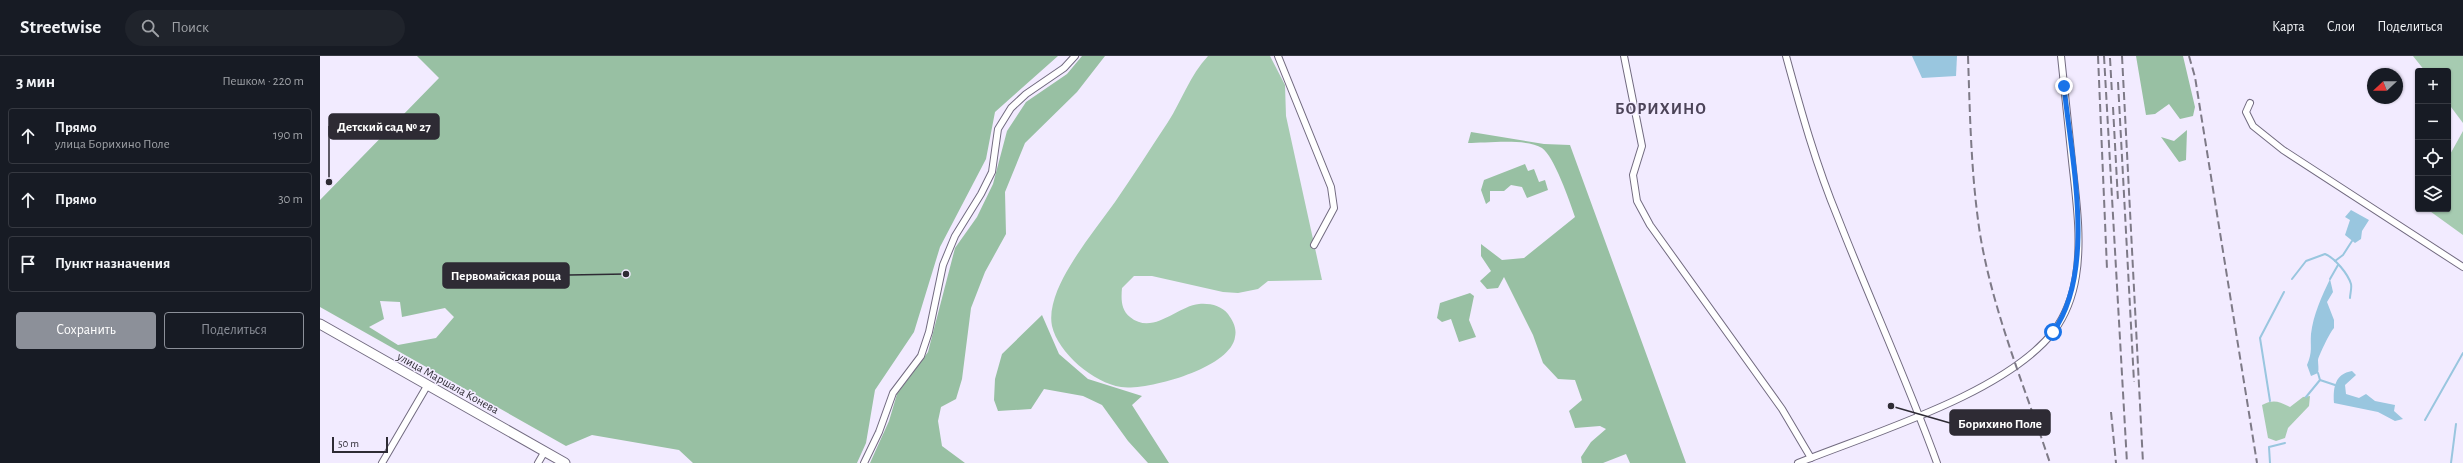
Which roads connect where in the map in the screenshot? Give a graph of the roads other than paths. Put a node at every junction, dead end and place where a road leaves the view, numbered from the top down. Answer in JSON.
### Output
{"nodes":[{"id":1,"x":1074,"y":56,"type":"edge"},
{"id":2,"x":1278,"y":56,"type":"edge"},
{"id":3,"x":1624,"y":56,"type":"edge"},
{"id":4,"x":1786,"y":56,"type":"edge"},
{"id":5,"x":2062,"y":56,"type":"edge"},
{"id":6,"x":2250,"y":103,"type":"dead end"},
{"id":7,"x":1314,"y":245,"type":"dead end"},
{"id":8,"x":2463,"y":267,"type":"edge"},
{"id":9,"x":320,"y":324,"type":"edge"},
{"id":10,"x":427,"y":386,"type":"junction"},
{"id":11,"x":1920,"y":415,"type":"junction"},
{"id":12,"x":545,"y":451,"type":"junction"},
{"id":13,"x":1811,"y":458,"type":"junction"},
{"id":14,"x":382,"y":463,"type":"edge"},
{"id":15,"x":538,"y":463,"type":"edge"},
{"id":16,"x":565,"y":463,"type":"edge"},
{"id":17,"x":864,"y":463,"type":"edge"},
{"id":18,"x":1798,"y":463,"type":"edge"},
{"id":19,"x":1937,"y":463,"type":"edge"}],
"edges":[{"from":1,"to":17,"type":"street"},
{"from":2,"to":7,"type":"street"},
{"from":3,"to":13,"type":"street"},
{"from":4,"to":11,"type":"street"},
{"from":5,"to":11,"type":"street"},
{"from":6,"to":8,"type":"street"},
{"from":9,"to":10,"type":"main road","name":"улица Маршала Конева"},
{"from":10,"to":12,"type":"main road","name":"улица Маршала Конева"},
{"from":10,"to":14,"type":"street"},
{"from":11,"to":13,"type":"street"},
{"from":11,"to":19,"type":"street"},
{"from":12,"to":15,"type":"street"},
{"from":12,"to":16,"type":"main road","name":"улица Маршала Конева"},
{"from":13,"to":18,"type":"street"}]}
